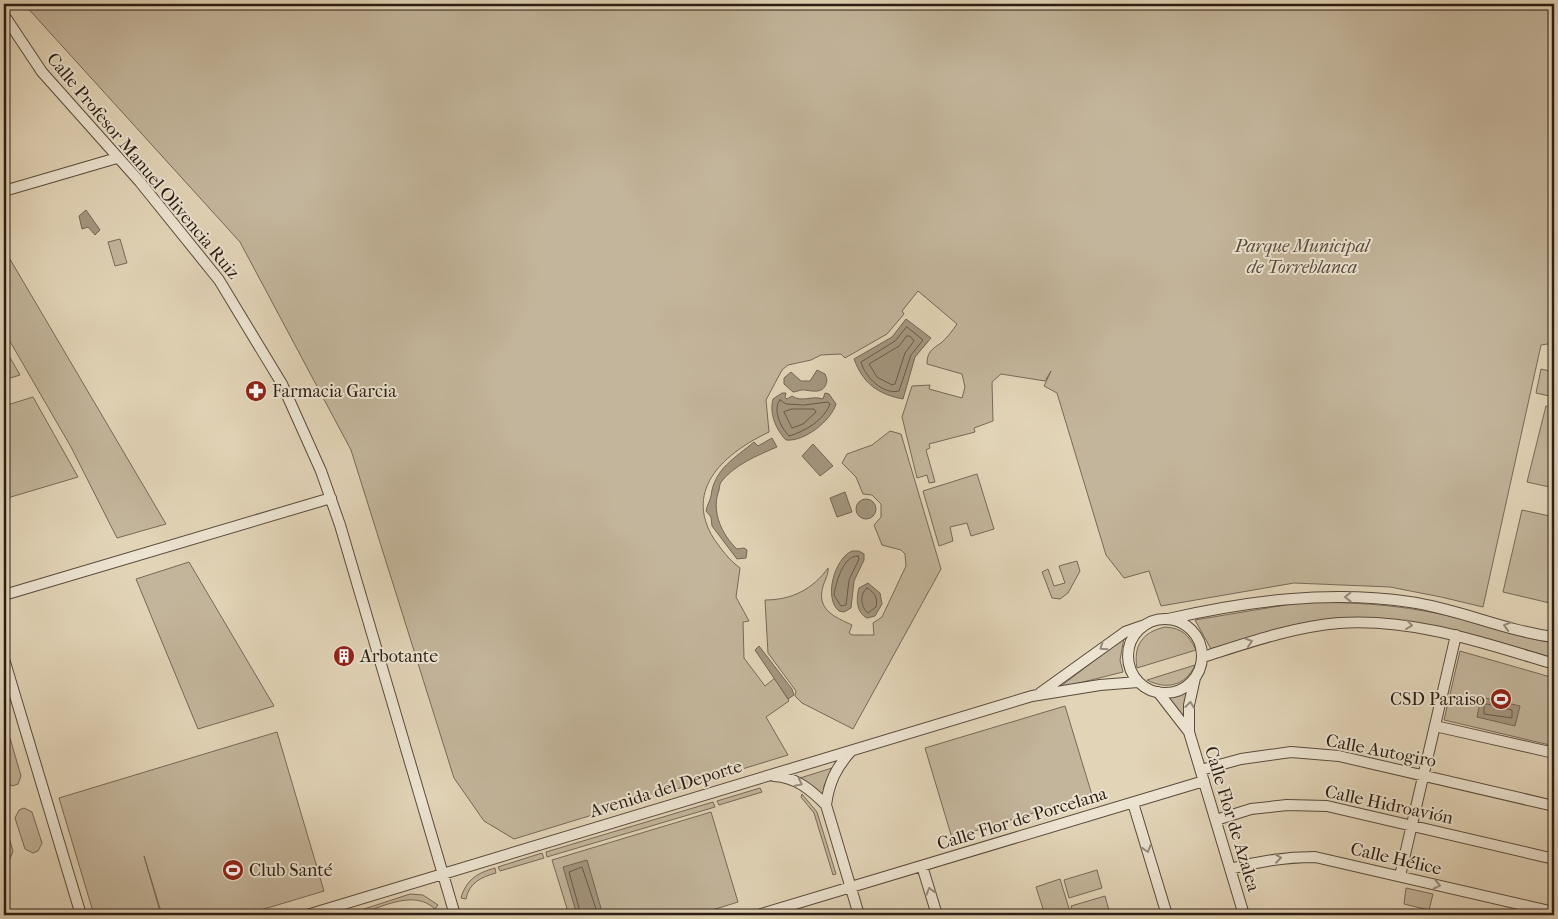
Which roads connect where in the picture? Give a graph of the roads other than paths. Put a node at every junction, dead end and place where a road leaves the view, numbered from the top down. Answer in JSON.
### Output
{"nodes":[{"id":1,"x":4,"y":15,"type":"edge"},
{"id":2,"x":117,"y":158,"type":"junction"},
{"id":3,"x":4,"y":191,"type":"edge"},
{"id":4,"x":331,"y":498,"type":"junction"},
{"id":5,"x":4,"y":595,"type":"edge"},
{"id":6,"x":1168,"y":619,"type":"junction"},
{"id":7,"x":1146,"y":625,"type":"junction"},
{"id":8,"x":1456,"y":634,"type":"junction"},
{"id":9,"x":1554,"y":637,"type":"edge"},
{"id":10,"x":1202,"y":657,"type":"junction"},
{"id":11,"x":4,"y":659,"type":"edge"},
{"id":12,"x":1554,"y":664,"type":"edge"},
{"id":13,"x":1195,"y":678,"type":"junction"},
{"id":14,"x":1138,"y":682,"type":"junction"},
{"id":15,"x":1158,"y":692,"type":"junction"},
{"id":16,"x":1035,"y":696,"type":"junction"},
{"id":17,"x":1435,"y":726,"type":"junction"},
{"id":18,"x":1189,"y":732,"type":"junction"},
{"id":19,"x":852,"y":750,"type":"junction"},
{"id":20,"x":1554,"y":753,"type":"edge"},
{"id":21,"x":1201,"y":770,"type":"junction"},
{"id":22,"x":766,"y":776,"type":"junction"},
{"id":23,"x":1423,"y":776,"type":"junction"},
{"id":24,"x":1204,"y":781,"type":"junction"},
{"id":25,"x":1133,"y":802,"type":"junction"},
{"id":26,"x":826,"y":805,"type":"junction"},
{"id":27,"x":1554,"y":806,"type":"edge"},
{"id":28,"x":1216,"y":820,"type":"junction"},
{"id":29,"x":1412,"y":826,"type":"junction"},
{"id":30,"x":1554,"y":859,"type":"edge"},
{"id":31,"x":922,"y":866,"type":"junction"},
{"id":32,"x":1230,"y":869,"type":"junction"},
{"id":33,"x":443,"y":874,"type":"junction"},
{"id":34,"x":1400,"y":876,"type":"junction"},
{"id":35,"x":850,"y":888,"type":"junction"},
{"id":36,"x":779,"y":912,"type":"edge"},
{"id":37,"x":1554,"y":912,"type":"edge"},
{"id":38,"x":81,"y":915,"type":"edge"},
{"id":39,"x":307,"y":915,"type":"edge"},
{"id":40,"x":455,"y":915,"type":"edge"},
{"id":41,"x":758,"y":915,"type":"edge"},
{"id":42,"x":859,"y":915,"type":"edge"},
{"id":43,"x":937,"y":915,"type":"edge"},
{"id":44,"x":1167,"y":915,"type":"edge"},
{"id":45,"x":1244,"y":915,"type":"edge"}],
"edges":[{"from":1,"to":2,"type":"street","name":"Calle Profesor Manuel Olivencia Ruiz"},
{"from":2,"to":3,"type":"street"},
{"from":2,"to":4,"type":"street","name":"Calle Profesor Manuel Olivencia Ruiz"},
{"from":4,"to":5,"type":"street"},
{"from":4,"to":33,"type":"street","name":"Calle Profesor Manuel Olivencia Ruiz"},
{"from":6,"to":7,"type":"street"},
{"from":9,"to":6,"type":"street","one_way":true},
{"from":6,"to":10,"type":"street"},
{"from":7,"to":14,"type":"street"},
{"from":7,"to":16,"type":"street","name":"Avenida del Deporte","one_way":true},
{"from":10,"to":8,"type":"street","one_way":true},
{"from":8,"to":12,"type":"street"},
{"from":8,"to":17,"type":"street"},
{"from":10,"to":13,"type":"street"},
{"from":11,"to":38,"type":"street"},
{"from":13,"to":15,"type":"street"},
{"from":18,"to":13,"type":"street","one_way":true},
{"from":14,"to":15,"type":"street"},
{"from":14,"to":16,"type":"street","name":"Avenida del Deporte"},
{"from":15,"to":18,"type":"street"},
{"from":16,"to":19,"type":"street","name":"Avenida del Deporte"},
{"from":17,"to":20,"type":"street"},
{"from":17,"to":23,"type":"street"},
{"from":18,"to":21,"type":"street","name":"Calle Flor de Azalea"},
{"from":19,"to":22,"type":"street","name":"Avenida del Deporte"},
{"from":19,"to":26,"type":"street"},
{"from":21,"to":23,"type":"street","name":"Calle Autogiro"},
{"from":21,"to":24,"type":"street","name":"Calle Flor de Azalea"},
{"from":22,"to":26,"type":"street","one_way":true},
{"from":22,"to":33,"type":"street","name":"Avenida del Deporte"},
{"from":23,"to":27,"type":"street","name":"Calle Autogiro"},
{"from":23,"to":29,"type":"street"},
{"from":24,"to":25,"type":"street","name":"Calle Flor de Porcelana"},
{"from":24,"to":28,"type":"street","name":"Calle Flor de Azalea"},
{"from":25,"to":31,"type":"street","name":"Calle Flor de Porcelana"},
{"from":25,"to":44,"type":"street","one_way":true},
{"from":26,"to":35,"type":"street"},
{"from":28,"to":29,"type":"street","name":"Calle Hidroavión"},
{"from":28,"to":32,"type":"street","name":"Calle Flor de Azalea"},
{"from":29,"to":30,"type":"street","name":"Calle Hidroavión"},
{"from":29,"to":34,"type":"street"},
{"from":31,"to":35,"type":"street","name":"Calle Flor de Porcelana"},
{"from":43,"to":31,"type":"street","one_way":true},
{"from":32,"to":34,"type":"street","name":"Calle Hélice","one_way":true},
{"from":32,"to":45,"type":"street","name":"Calle Flor de Azalea"},
{"from":33,"to":39,"type":"street","name":"Avenida del Deporte"},
{"from":33,"to":40,"type":"street","name":"Calle Profesor Manuel Olivencia Ruiz"},
{"from":34,"to":37,"type":"street","name":"Calle Hélice","one_way":true},
{"from":35,"to":36,"type":"street","name":"Calle Flor de Porcelana"},
{"from":35,"to":42,"type":"street"},
{"from":36,"to":41,"type":"street","name":"Calle Flor de Porcelana"}]}
